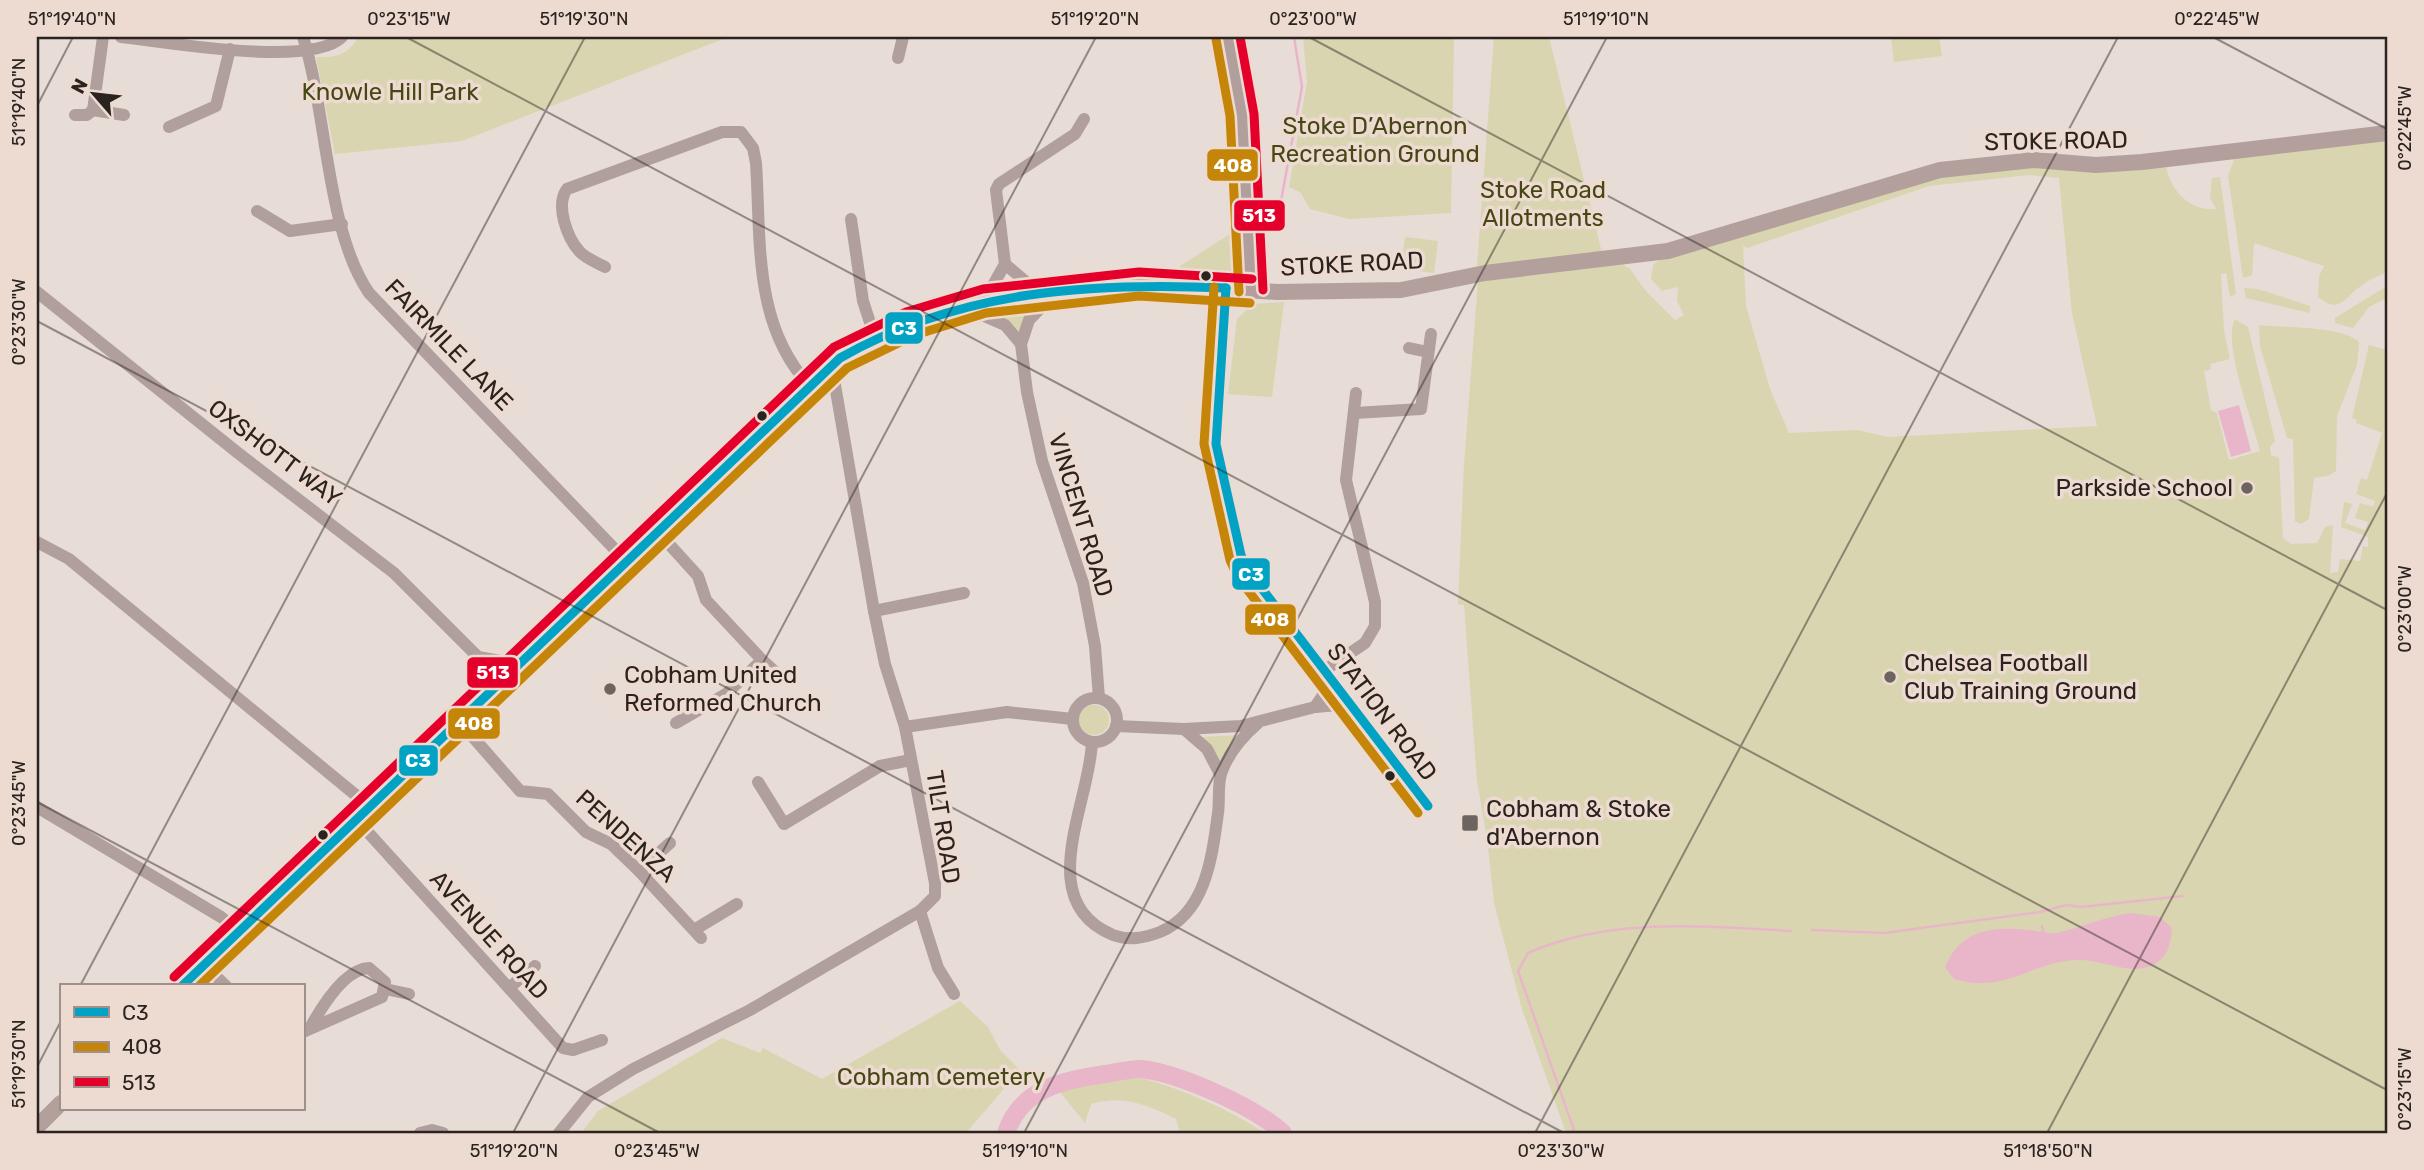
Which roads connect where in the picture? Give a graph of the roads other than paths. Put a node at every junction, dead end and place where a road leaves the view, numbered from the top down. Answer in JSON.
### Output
{"nodes":[{"id":1,"x":103,"y":37,"type":"edge"},
{"id":2,"x":121,"y":37,"type":"edge"},
{"id":3,"x":303,"y":37,"type":"edge"},
{"id":4,"x":342,"y":37,"type":"edge"},
{"id":5,"x":903,"y":37,"type":"edge"},
{"id":6,"x":1228,"y":37,"type":"edge"},
{"id":7,"x":230,"y":49,"type":"junction"},
{"id":8,"x":308,"y":51,"type":"junction"},
{"id":9,"x":898,"y":58,"type":"dead end"},
{"id":10,"x":93,"y":110,"type":"junction"},
{"id":11,"x":75,"y":115,"type":"dead end"},
{"id":12,"x":124,"y":115,"type":"dead end"},
{"id":13,"x":1084,"y":119,"type":"dead end"},
{"id":14,"x":169,"y":127,"type":"dead end"},
{"id":15,"x":2387,"y":133,"type":"edge"},
{"id":16,"x":257,"y":211,"type":"dead end"},
{"id":17,"x":855,"y":223,"type":"dead end"},
{"id":18,"x":342,"y":224,"type":"junction"},
{"id":19,"x":1005,"y":264,"type":"junction"},
{"id":20,"x":604,"y":267,"type":"dead end"},
{"id":21,"x":1226,"y":288,"type":"junction"},
{"id":22,"x":1251,"y":291,"type":"junction"},
{"id":23,"x":37,"y":292,"type":"edge"},
{"id":24,"x":1057,"y":292,"type":"junction"},
{"id":25,"x":1039,"y":293,"type":"junction"},
{"id":26,"x":984,"y":301,"type":"junction"},
{"id":27,"x":959,"y":306,"type":"junction"},
{"id":28,"x":1431,"y":334,"type":"dead end"},
{"id":29,"x":875,"y":338,"type":"junction"},
{"id":30,"x":1021,"y":344,"type":"junction"},
{"id":31,"x":1409,"y":348,"type":"dead end"},
{"id":32,"x":1428,"y":352,"type":"junction"},
{"id":33,"x":826,"y":369,"type":"junction"},
{"id":34,"x":809,"y":385,"type":"junction"},
{"id":35,"x":1356,"y":393,"type":"dead end"},
{"id":36,"x":1355,"y":413,"type":"junction"},
{"id":37,"x":658,"y":532,"type":"junction"},
{"id":38,"x":37,"y":542,"type":"edge"},
{"id":39,"x":627,"y":562,"type":"junction"},
{"id":40,"x":964,"y":593,"type":"dead end"},
{"id":41,"x":874,"y":611,"type":"junction"},
{"id":42,"x":478,"y":657,"type":"junction"},
{"id":43,"x":762,"y":660,"type":"junction"},
{"id":44,"x":518,"y":664,"type":"junction"},
{"id":45,"x":1325,"y":670,"type":"junction"},
{"id":46,"x":774,"y":671,"type":"dead end"},
{"id":47,"x":1333,"y":681,"type":"junction"},
{"id":48,"x":1099,"y":698,"type":"junction"},
{"id":49,"x":481,"y":699,"type":"junction"},
{"id":50,"x":1350,"y":704,"type":"junction"},
{"id":51,"x":1315,"y":707,"type":"junction"},
{"id":52,"x":1073,"y":719,"type":"junction"},
{"id":53,"x":459,"y":721,"type":"junction"},
{"id":54,"x":676,"y":723,"type":"dead end"},
{"id":55,"x":1257,"y":724,"type":"junction"},
{"id":56,"x":1116,"y":726,"type":"junction"},
{"id":57,"x":905,"y":727,"type":"junction"},
{"id":58,"x":1184,"y":729,"type":"junction"},
{"id":59,"x":1092,"y":742,"type":"junction"},
{"id":60,"x":911,"y":761,"type":"junction"},
{"id":61,"x":1220,"y":774,"type":"junction"},
{"id":62,"x":758,"y":782,"type":"dead end"},
{"id":63,"x":369,"y":806,"type":"junction"},
{"id":64,"x":1428,"y":806,"type":"dead end"},
{"id":65,"x":37,"y":807,"type":"edge"},
{"id":66,"x":356,"y":819,"type":"junction"},
{"id":67,"x":670,"y":843,"type":"dead end"},
{"id":68,"x":639,"y":871,"type":"junction"},
{"id":69,"x":737,"y":904,"type":"dead end"},
{"id":70,"x":920,"y":911,"type":"junction"},
{"id":71,"x":239,"y":931,"type":"junction"},
{"id":72,"x":204,"y":965,"type":"junction"},
{"id":73,"x":535,"y":966,"type":"dead end"},
{"id":74,"x":184,"y":984,"type":"edge"},
{"id":75,"x":224,"y":984,"type":"edge"},
{"id":76,"x":509,"y":988,"type":"junction"},
{"id":77,"x":386,"y":989,"type":"junction"},
{"id":78,"x":409,"y":994,"type":"dead end"},
{"id":79,"x":954,"y":994,"type":"dead end"},
{"id":80,"x":306,"y":1030,"type":"edge"},
{"id":81,"x":602,"y":1040,"type":"dead end"},
{"id":82,"x":60,"y":1104,"type":"edge"},
{"id":83,"x":37,"y":1127,"type":"edge"},
{"id":84,"x":420,"y":1133,"type":"edge"},
{"id":85,"x":443,"y":1133,"type":"edge"},
{"id":86,"x":559,"y":1133,"type":"edge"}],
"edges":[{"from":1,"to":10,"type":"street"},
{"from":2,"to":7,"type":"street"},
{"from":3,"to":8,"type":"street","name":"FAIRMILE LANE"},
{"from":4,"to":8,"type":"street"},
{"from":5,"to":9,"type":"street"},
{"from":6,"to":22,"type":"street"},
{"from":7,"to":8,"type":"street"},
{"from":7,"to":14,"type":"street"},
{"from":8,"to":18,"type":"street","name":"FAIRMILE LANE"},
{"from":10,"to":11,"type":"street"},
{"from":10,"to":12,"type":"street"},
{"from":13,"to":19,"type":"street"},
{"from":15,"to":22,"type":"main road","name":"STOKE ROAD"},
{"from":16,"to":18,"type":"street"},
{"from":17,"to":29,"type":"street"},
{"from":18,"to":39,"type":"street","name":"FAIRMILE LANE"},
{"from":19,"to":25,"type":"street"},
{"from":19,"to":26,"type":"street"},
{"from":20,"to":34,"type":"street"},
{"from":21,"to":22,"type":"main road","name":"STOKE ROAD"},
{"from":21,"to":24,"type":"main road","name":"STOKE ROAD"},
{"from":21,"to":45,"type":"street","name":"STATION ROAD"},
{"from":23,"to":42,"type":"street","name":"OXSHOTT WAY"},
{"from":24,"to":25,"type":"main road","name":"STOKE ROAD"},
{"from":24,"to":30,"type":"street"},
{"from":25,"to":26,"type":"main road","name":"STOKE ROAD"},
{"from":26,"to":27,"type":"main road","name":"STOKE ROAD"},
{"from":27,"to":29,"type":"main road","name":"STOKE ROAD"},
{"from":27,"to":30,"type":"street"},
{"from":28,"to":32,"type":"street"},
{"from":29,"to":33,"type":"main road","name":"STOKE ROAD"},
{"from":30,"to":48,"type":"street","name":"VINCENT ROAD"},
{"from":31,"to":32,"type":"street"},
{"from":32,"to":36,"type":"street"},
{"from":33,"to":34,"type":"main road","name":"STOKE ROAD"},
{"from":33,"to":41,"type":"street","name":"TILT ROAD"},
{"from":34,"to":37,"type":"main road","name":"STOKE ROAD"},
{"from":35,"to":36,"type":"street"},
{"from":36,"to":45,"type":"street"},
{"from":37,"to":39,"type":"main road","name":"STOKE ROAD"},
{"from":37,"to":43,"type":"street"},
{"from":38,"to":63,"type":"street"},
{"from":39,"to":44,"type":"main road","name":"STOKE ROAD"},
{"from":40,"to":41,"type":"street"},
{"from":41,"to":57,"type":"street","name":"TILT ROAD"},
{"from":42,"to":44,"type":"street"},
{"from":42,"to":49,"type":"street"},
{"from":43,"to":46,"type":"street"},
{"from":43,"to":54,"type":"street"},
{"from":44,"to":49,"type":"main road","name":"STOKE ROAD"},
{"from":45,"to":47,"type":"street","name":"STATION ROAD"},
{"from":47,"to":50,"type":"street","name":"STATION ROAD"},
{"from":47,"to":51,"type":"street"},
{"from":48,"to":52,"type":"street"},
{"from":48,"to":56,"type":"street"},
{"from":49,"to":53,"type":"main road","name":"STOKE ROAD"},
{"from":50,"to":51,"type":"street"},
{"from":50,"to":64,"type":"street","name":"STATION ROAD"},
{"from":51,"to":55,"type":"street"},
{"from":52,"to":57,"type":"street"},
{"from":52,"to":59,"type":"street"},
{"from":53,"to":63,"type":"main road","name":"STOKE ROAD"},
{"from":53,"to":68,"type":"street","name":"PENDENZA"},
{"from":55,"to":58,"type":"street"},
{"from":55,"to":61,"type":"street"},
{"from":56,"to":58,"type":"street"},
{"from":56,"to":59,"type":"street"},
{"from":57,"to":60,"type":"street","name":"TILT ROAD"},
{"from":58,"to":61,"type":"street"},
{"from":59,"to":61,"type":"street"},
{"from":60,"to":62,"type":"street"},
{"from":60,"to":70,"type":"street","name":"TILT ROAD"},
{"from":63,"to":66,"type":"main road","name":"STOKE ROAD"},
{"from":65,"to":71,"type":"street"},
{"from":66,"to":71,"type":"main road","name":"STOKE ROAD"},
{"from":66,"to":76,"type":"street","name":"AVENUE ROAD"},
{"from":67,"to":68,"type":"street"},
{"from":68,"to":69,"type":"street","name":"PENDENZA"},
{"from":70,"to":79,"type":"street"},
{"from":70,"to":86,"type":"street","name":"TILT ROAD"},
{"from":71,"to":72,"type":"main road","name":"STOKE ROAD"},
{"from":72,"to":74,"type":"main road","name":"STOKE ROAD"},
{"from":72,"to":75,"type":"street"},
{"from":73,"to":76,"type":"street"},
{"from":76,"to":81,"type":"street","name":"AVENUE ROAD"},
{"from":77,"to":78,"type":"street"},
{"from":77,"to":80,"type":"street"},
{"from":77,"to":80,"type":"street"},
{"from":82,"to":83,"type":"main road"},
{"from":84,"to":85,"type":"street"}]}
